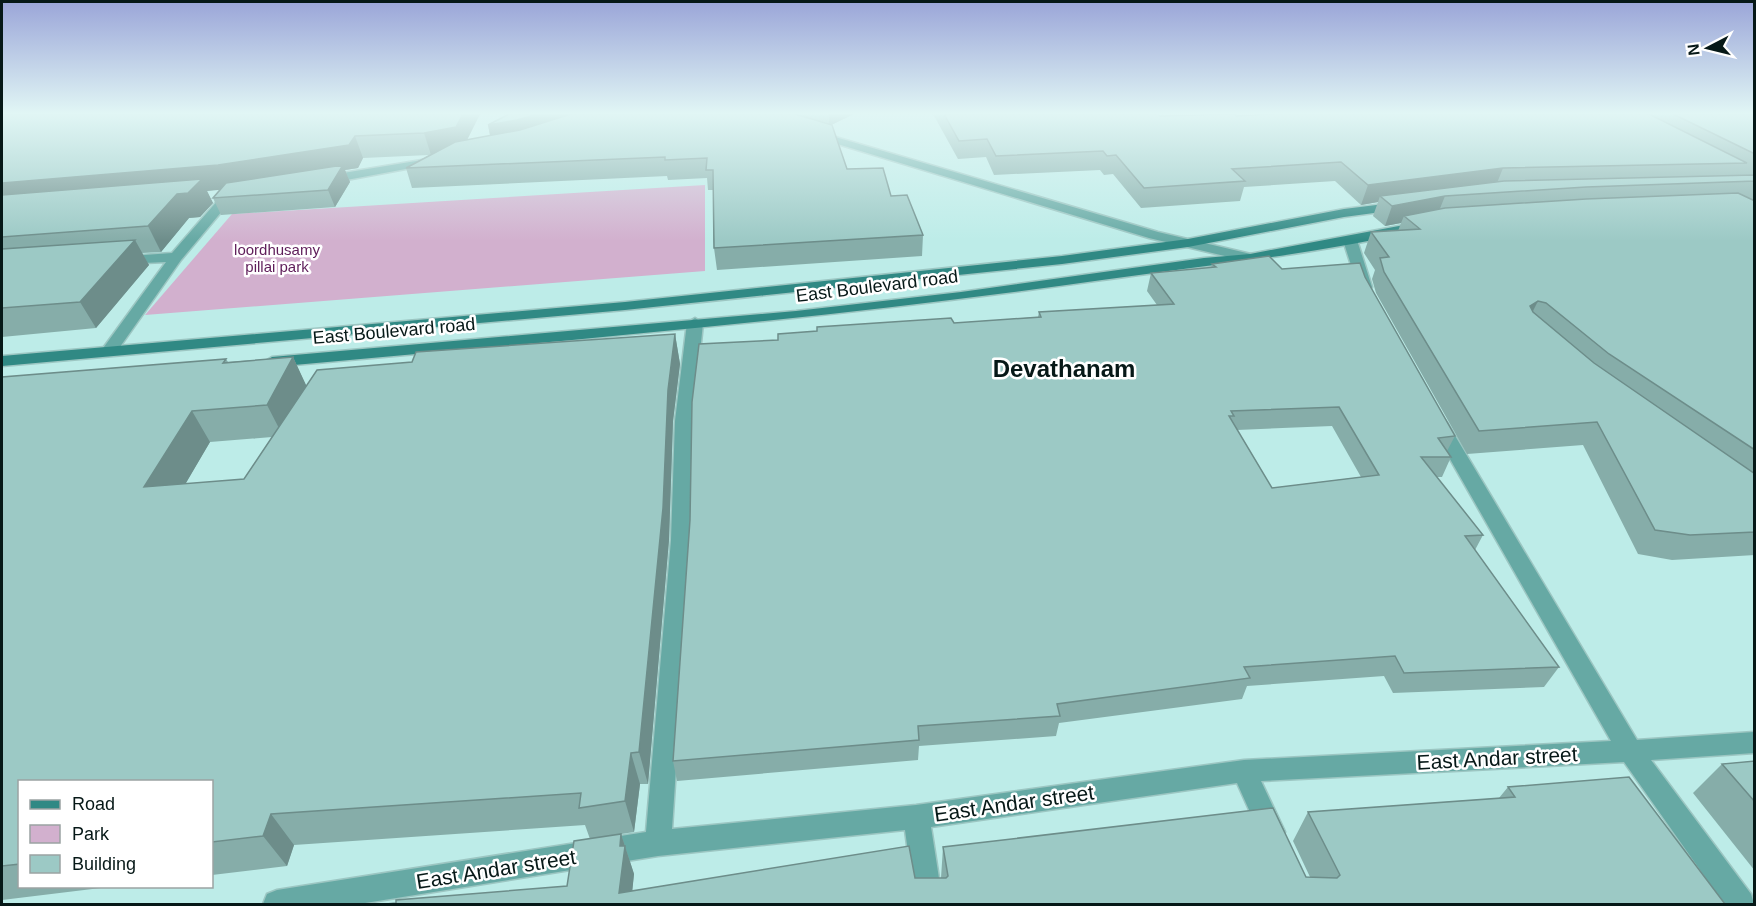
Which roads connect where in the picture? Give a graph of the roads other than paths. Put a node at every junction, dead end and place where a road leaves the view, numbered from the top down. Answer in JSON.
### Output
{"nodes":[{"id":1,"x":891,"y":156,"type":"edge"},
{"id":2,"x":451,"y":158,"type":"edge"},
{"id":3,"x":307,"y":183,"type":"edge"},
{"id":4,"x":206,"y":196,"type":"dead end"},
{"id":5,"x":1414,"y":204,"type":"edge"},
{"id":6,"x":1437,"y":222,"type":"edge"},
{"id":7,"x":1350,"y":240,"type":"junction"},
{"id":8,"x":1188,"y":243,"type":"junction"},
{"id":9,"x":176,"y":257,"type":"junction"},
{"id":10,"x":1250,"y":258,"type":"junction"},
{"id":11,"x":106,"y":261,"type":"edge"},
{"id":12,"x":1373,"y":304,"type":"edge"},
{"id":13,"x":695,"y":323,"type":"junction"},
{"id":14,"x":109,"y":351,"type":"junction"},
{"id":15,"x":2,"y":361,"type":"edge"},
{"id":16,"x":255,"y":364,"type":"edge"},
{"id":17,"x":1429,"y":405,"type":"edge"},
{"id":18,"x":1755,"y":742,"type":"edge"},
{"id":19,"x":1630,"y":751,"type":"junction"},
{"id":20,"x":1244,"y":771,"type":"junction"},
{"id":21,"x":916,"y":817,"type":"junction"},
{"id":22,"x":658,"y":843,"type":"junction"},
{"id":23,"x":1282,"y":853,"type":"edge"},
{"id":24,"x":277,"y":904,"type":"edge"},
{"id":25,"x":929,"y":904,"type":"edge"},
{"id":26,"x":1741,"y":904,"type":"edge"}],
"edges":[{"from":1,"to":8,"type":"street"},
{"from":2,"to":3,"type":"street"},
{"from":4,"to":9,"type":"street"},
{"from":5,"to":8,"type":"main road"},
{"from":6,"to":7,"type":"main road","name":"East Boulevard road"},
{"from":7,"to":10,"type":"main road","name":"East Boulevard road"},
{"from":7,"to":12,"type":"street"},
{"from":8,"to":10,"type":"street"},
{"from":8,"to":14,"type":"main road"},
{"from":9,"to":11,"type":"street"},
{"from":9,"to":14,"type":"street"},
{"from":10,"to":13,"type":"main road","name":"East Boulevard road"},
{"from":13,"to":16,"type":"main road","name":"East Boulevard road"},
{"from":13,"to":22,"type":"street"},
{"from":14,"to":15,"type":"main road"},
{"from":17,"to":19,"type":"street"},
{"from":18,"to":19,"type":"street","name":"East Andar street"},
{"from":19,"to":20,"type":"street","name":"East Andar street"},
{"from":19,"to":26,"type":"street"},
{"from":20,"to":21,"type":"street","name":"East Andar street"},
{"from":20,"to":23,"type":"street"},
{"from":21,"to":22,"type":"street","name":"East Andar street"},
{"from":21,"to":25,"type":"street"},
{"from":22,"to":24,"type":"street","name":"East Andar street"}]}
